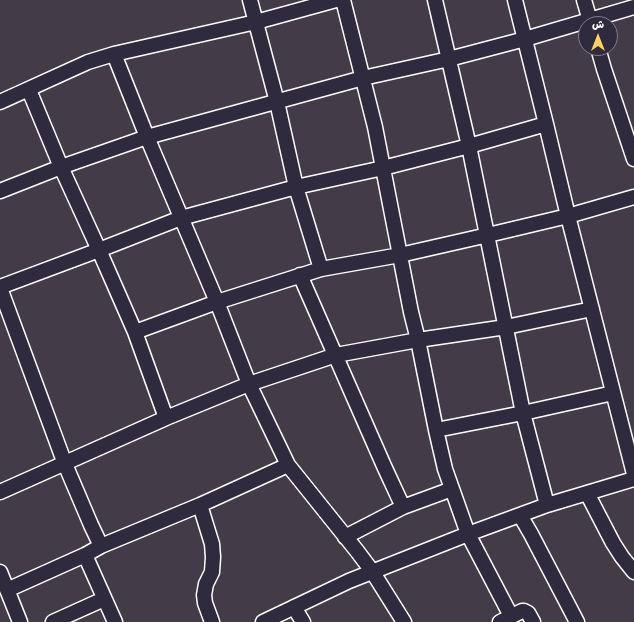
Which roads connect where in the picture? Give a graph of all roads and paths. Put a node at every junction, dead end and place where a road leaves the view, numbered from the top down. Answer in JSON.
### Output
{"nodes":[{"id":1,"x":250,"y":0,"type":"edge"},
{"id":2,"x":336,"y":0,"type":"edge"},
{"id":3,"x":343,"y":0,"type":"edge"},
{"id":4,"x":435,"y":0,"type":"edge"},
{"id":5,"x":515,"y":0,"type":"edge"},
{"id":6,"x":584,"y":0,"type":"edge"},
{"id":7,"x":634,"y":7,"type":"edge"},
{"id":8,"x":588,"y":16,"type":"edge"},
{"id":9,"x":608,"y":16,"type":"edge"},
{"id":10,"x":256,"y":22,"type":"junction"},
{"id":11,"x":578,"y":25,"type":"edge"},
{"id":12,"x":525,"y":39,"type":"junction"},
{"id":13,"x":114,"y":54,"type":"junction"},
{"id":14,"x":600,"y":56,"type":"edge"},
{"id":15,"x":449,"y":59,"type":"junction"},
{"id":16,"x":363,"y":78,"type":"junction"},
{"id":17,"x":29,"y":90,"type":"junction"},
{"id":18,"x":0,"y":102,"type":"edge"},
{"id":19,"x":277,"y":102,"type":"junction"},
{"id":20,"x":546,"y":124,"type":"junction"},
{"id":21,"x":147,"y":137,"type":"junction"},
{"id":22,"x":469,"y":146,"type":"junction"},
{"id":23,"x":634,"y":159,"type":"edge"},
{"id":24,"x":62,"y":167,"type":"junction"},
{"id":25,"x":383,"y":168,"type":"junction"},
{"id":26,"x":296,"y":187,"type":"junction"},
{"id":27,"x":0,"y":192,"type":"edge"},
{"id":28,"x":634,"y":197,"type":"edge"},
{"id":29,"x":568,"y":216,"type":"junction"},
{"id":30,"x":181,"y":218,"type":"junction"},
{"id":31,"x":488,"y":235,"type":"junction"},
{"id":32,"x":99,"y":250,"type":"junction"},
{"id":33,"x":400,"y":255,"type":"junction"},
{"id":34,"x":321,"y":269,"type":"junction"},
{"id":35,"x":300,"y":275,"type":"junction"},
{"id":36,"x":0,"y":287,"type":"edge"},
{"id":37,"x":216,"y":302,"type":"junction"},
{"id":38,"x":3,"y":304,"type":"edge"},
{"id":39,"x":592,"y":309,"type":"junction"},
{"id":40,"x":506,"y":327,"type":"junction"},
{"id":41,"x":135,"y":332,"type":"junction"},
{"id":42,"x":418,"y":340,"type":"junction"},
{"id":43,"x":336,"y":355,"type":"junction"},
{"id":44,"x":249,"y":384,"type":"junction"},
{"id":45,"x":613,"y":393,"type":"junction"},
{"id":46,"x":523,"y":413,"type":"junction"},
{"id":47,"x":166,"y":418,"type":"junction"},
{"id":48,"x":436,"y":430,"type":"junction"},
{"id":49,"x":65,"y":464,"type":"junction"},
{"id":50,"x":288,"y":465,"type":"junction"},
{"id":51,"x":634,"y":474,"type":"edge"},
{"id":52,"x":634,"y":479,"type":"edge"},
{"id":53,"x":452,"y":489,"type":"junction"},
{"id":54,"x":0,"y":492,"type":"edge"},
{"id":55,"x":587,"y":493,"type":"junction"},
{"id":56,"x":200,"y":505,"type":"junction"},
{"id":57,"x":547,"y":505,"type":"junction"},
{"id":58,"x":403,"y":507,"type":"junction"},
{"id":59,"x":520,"y":515,"type":"junction"},
{"id":60,"x":468,"y":534,"type":"junction"},
{"id":61,"x":345,"y":537,"type":"junction"},
{"id":62,"x":101,"y":546,"type":"junction"},
{"id":63,"x":85,"y":555,"type":"junction"},
{"id":64,"x":0,"y":572,"type":"edge"},
{"id":65,"x":372,"y":572,"type":"junction"},
{"id":66,"x":634,"y":572,"type":"edge"},
{"id":67,"x":7,"y":590,"type":"junction"},
{"id":68,"x":104,"y":599,"type":"junction"},
{"id":69,"x":294,"y":607,"type":"junction"},
{"id":70,"x":506,"y":619,"type":"edge"},
{"id":71,"x":20,"y":622,"type":"edge"},
{"id":72,"x":53,"y":622,"type":"edge"},
{"id":73,"x":115,"y":622,"type":"edge"},
{"id":74,"x":212,"y":622,"type":"edge"},
{"id":75,"x":263,"y":622,"type":"edge"},
{"id":76,"x":303,"y":622,"type":"edge"},
{"id":77,"x":404,"y":622,"type":"edge"},
{"id":78,"x":533,"y":622,"type":"edge"},
{"id":79,"x":577,"y":622,"type":"edge"}],
"edges":[{"from":1,"to":10,"type":"street"},
{"from":2,"to":10,"type":"street"},
{"from":3,"to":16,"type":"street"},
{"from":4,"to":15,"type":"street"},
{"from":5,"to":12,"type":"street"},
{"from":6,"to":8,"type":"street"},
{"from":7,"to":9,"type":"street"},
{"from":10,"to":13,"type":"street"},
{"from":10,"to":19,"type":"street"},
{"from":11,"to":12,"type":"street"},
{"from":12,"to":15,"type":"street"},
{"from":12,"to":20,"type":"street"},
{"from":13,"to":17,"type":"street"},
{"from":13,"to":21,"type":"street"},
{"from":14,"to":23,"type":"street"},
{"from":15,"to":16,"type":"street"},
{"from":15,"to":22,"type":"street"},
{"from":16,"to":19,"type":"street"},
{"from":16,"to":25,"type":"street"},
{"from":17,"to":18,"type":"street"},
{"from":17,"to":24,"type":"street"},
{"from":19,"to":21,"type":"street"},
{"from":19,"to":26,"type":"street"},
{"from":20,"to":22,"type":"street"},
{"from":20,"to":29,"type":"street"},
{"from":21,"to":24,"type":"street"},
{"from":21,"to":30,"type":"street"},
{"from":22,"to":25,"type":"street"},
{"from":22,"to":31,"type":"street"},
{"from":24,"to":27,"type":"street"},
{"from":24,"to":32,"type":"street"},
{"from":25,"to":26,"type":"street"},
{"from":25,"to":33,"type":"street"},
{"from":26,"to":30,"type":"street"},
{"from":26,"to":34,"type":"street"},
{"from":28,"to":29,"type":"street"},
{"from":29,"to":31,"type":"street"},
{"from":29,"to":39,"type":"street"},
{"from":30,"to":32,"type":"street"},
{"from":30,"to":37,"type":"street"},
{"from":31,"to":33,"type":"street"},
{"from":31,"to":40,"type":"street"},
{"from":32,"to":36,"type":"street"},
{"from":32,"to":41,"type":"street"},
{"from":33,"to":34,"type":"street"},
{"from":33,"to":42,"type":"street"},
{"from":34,"to":35,"type":"street"},
{"from":35,"to":37,"type":"street"},
{"from":35,"to":43,"type":"street"},
{"from":36,"to":38,"type":"street"},
{"from":37,"to":41,"type":"street"},
{"from":37,"to":44,"type":"street"},
{"from":38,"to":49,"type":"street"},
{"from":39,"to":40,"type":"street"},
{"from":39,"to":45,"type":"street"},
{"from":40,"to":42,"type":"street"},
{"from":40,"to":46,"type":"street"},
{"from":41,"to":47,"type":"street"},
{"from":42,"to":43,"type":"street"},
{"from":42,"to":48,"type":"street"},
{"from":43,"to":44,"type":"street"},
{"from":43,"to":58,"type":"street"},
{"from":44,"to":47,"type":"street"},
{"from":44,"to":50,"type":"street"},
{"from":45,"to":46,"type":"street"},
{"from":45,"to":51,"type":"street"},
{"from":46,"to":48,"type":"street"},
{"from":46,"to":57,"type":"street"},
{"from":47,"to":49,"type":"street"},
{"from":48,"to":53,"type":"street"},
{"from":49,"to":54,"type":"street"},
{"from":49,"to":62,"type":"street"},
{"from":50,"to":56,"type":"street"},
{"from":50,"to":61,"type":"street"},
{"from":52,"to":55,"type":"street"},
{"from":53,"to":58,"type":"street"},
{"from":53,"to":60,"type":"street"},
{"from":55,"to":57,"type":"street"},
{"from":55,"to":66,"type":"street"},
{"from":56,"to":62,"type":"street"},
{"from":56,"to":74,"type":"street"},
{"from":57,"to":59,"type":"street"},
{"from":58,"to":61,"type":"street"},
{"from":59,"to":60,"type":"street"},
{"from":59,"to":79,"type":"street"},
{"from":60,"to":65,"type":"street"},
{"from":60,"to":70,"type":"street"},
{"from":61,"to":65,"type":"street"},
{"from":62,"to":63,"type":"street"},
{"from":63,"to":67,"type":"street"},
{"from":63,"to":68,"type":"street"},
{"from":64,"to":67,"type":"street"},
{"from":65,"to":69,"type":"street"},
{"from":65,"to":77,"type":"street"},
{"from":67,"to":71,"type":"street"},
{"from":68,"to":72,"type":"street"},
{"from":68,"to":73,"type":"street"},
{"from":69,"to":75,"type":"street"},
{"from":69,"to":76,"type":"street"},
{"from":70,"to":78,"type":"street"}]}
